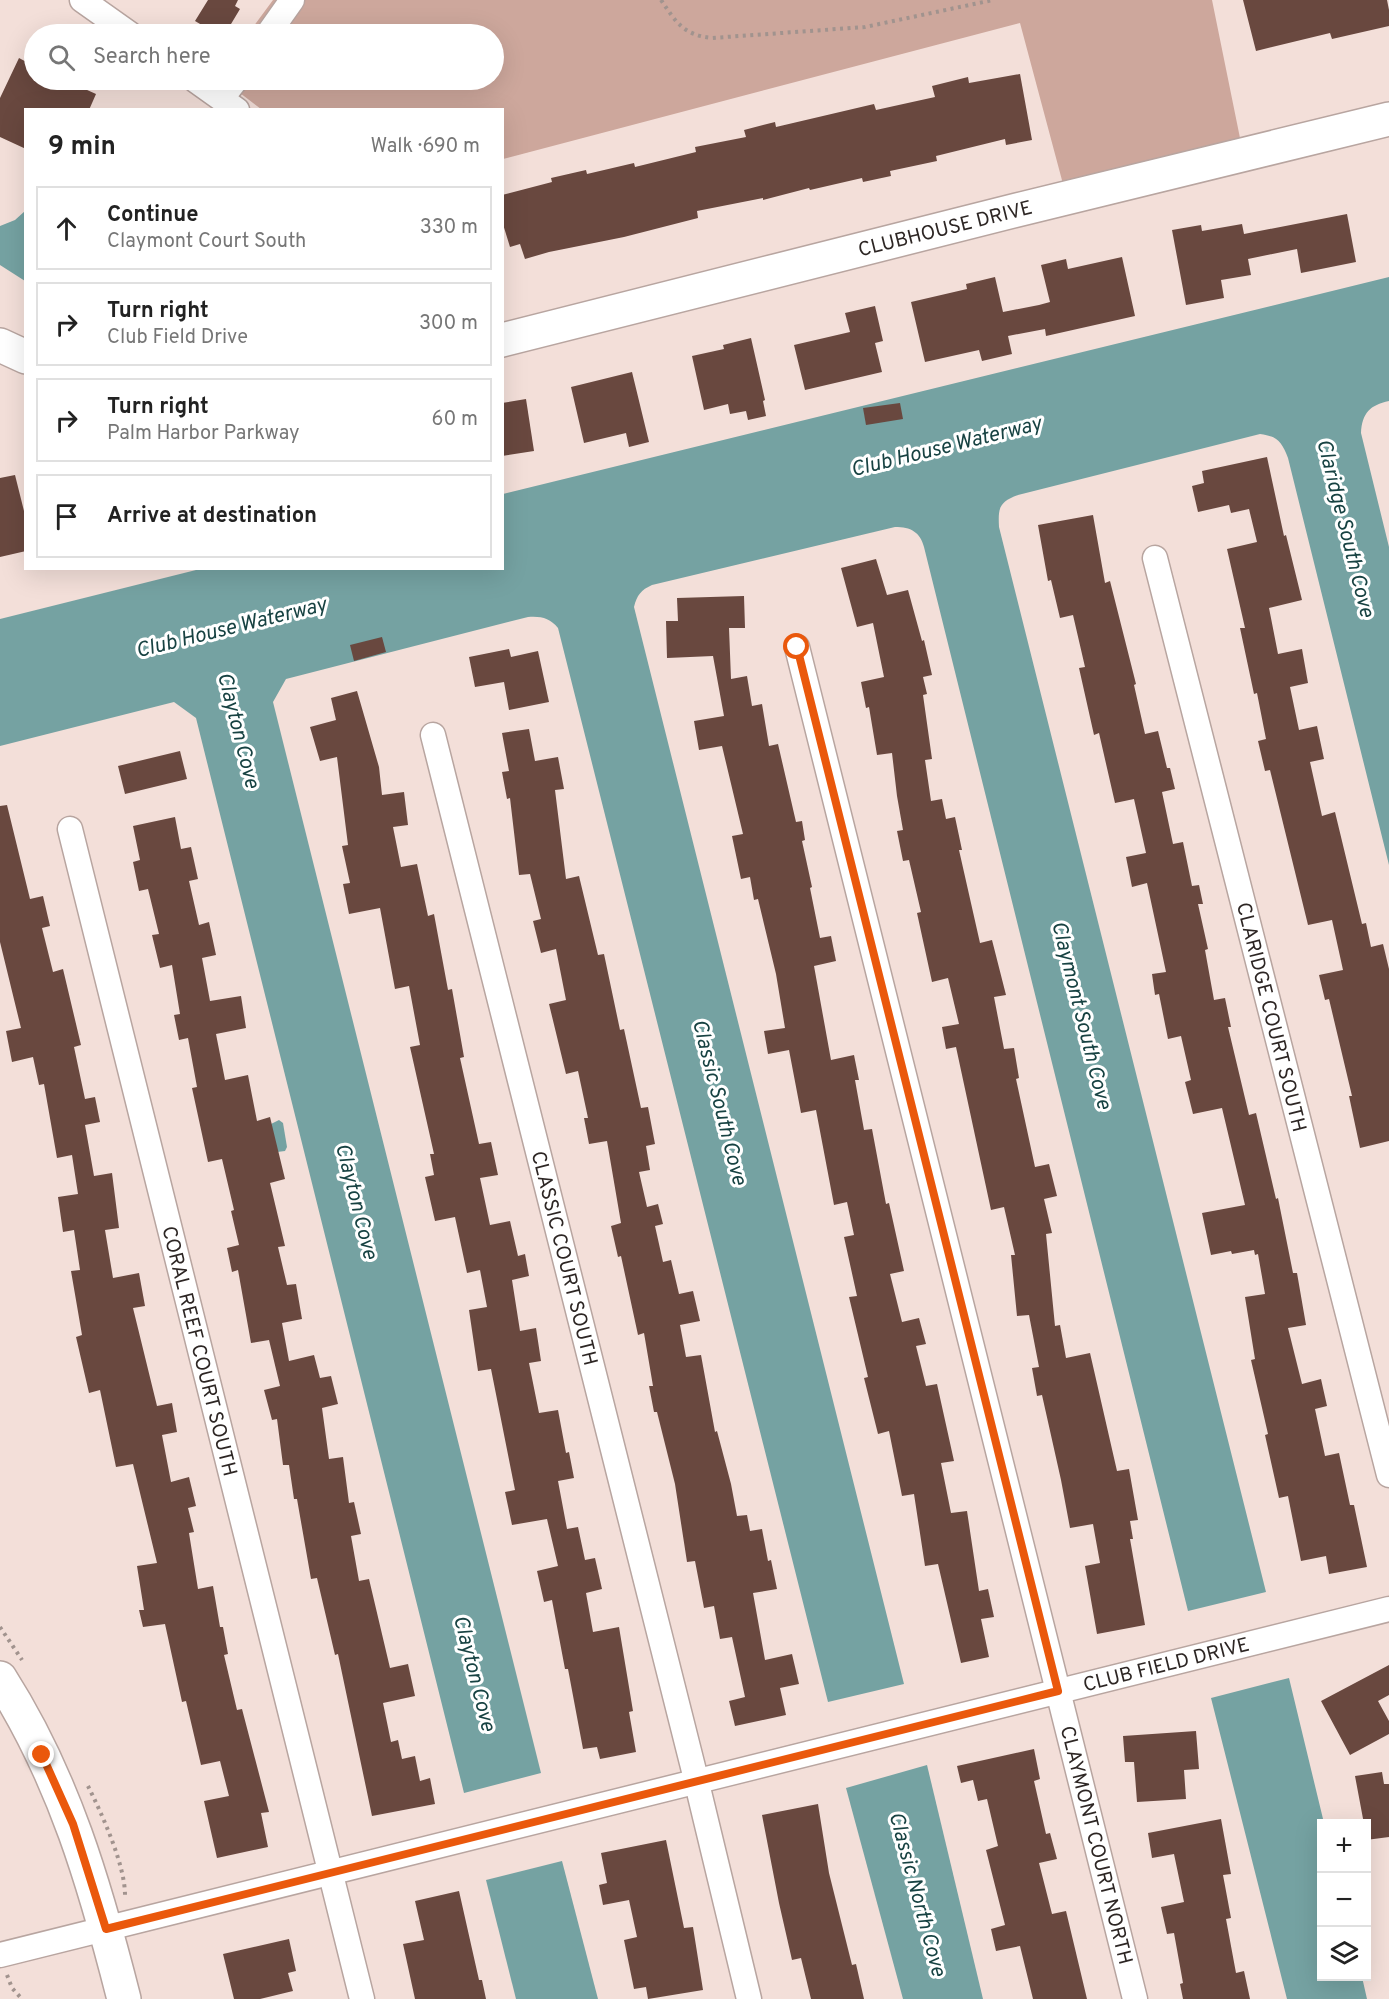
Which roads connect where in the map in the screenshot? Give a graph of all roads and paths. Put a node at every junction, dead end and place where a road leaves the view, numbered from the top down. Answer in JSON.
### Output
{"nodes":[{"id":1,"x":82,"y":0,"type":"edge"},
{"id":2,"x":292,"y":0,"type":"edge"},
{"id":3,"x":661,"y":0,"type":"edge"},
{"id":4,"x":993,"y":0,"type":"edge"},
{"id":5,"x":116,"y":24,"type":"edge"},
{"id":6,"x":275,"y":24,"type":"edge"},
{"id":7,"x":218,"y":90,"type":"edge"},
{"id":8,"x":232,"y":96,"type":"edge"},
{"id":9,"x":1389,"y":119,"type":"edge"},
{"id":10,"x":504,"y":339,"type":"edge"},
{"id":11,"x":0,"y":345,"type":"edge"},
{"id":12,"x":24,"y":356,"type":"edge"},
{"id":13,"x":1155,"y":558,"type":"dead end"},
{"id":14,"x":797,"y":647,"type":"dead end"},
{"id":15,"x":433,"y":735,"type":"dead end"},
{"id":16,"x":70,"y":829,"type":"dead end"},
{"id":17,"x":1389,"y":1475,"type":"edge"},
{"id":18,"x":1389,"y":1608,"type":"edge"},
{"id":19,"x":0,"y":1678,"type":"edge"},
{"id":20,"x":1058,"y":1691,"type":"junction"},
{"id":21,"x":697,"y":1781,"type":"junction"},
{"id":22,"x":330,"y":1873,"type":"junction"},
{"id":23,"x":106,"y":1929,"type":"junction"},
{"id":24,"x":2,"y":1962,"type":"edge"},
{"id":25,"x":22,"y":1999,"type":"edge"},
{"id":26,"x":124,"y":1999,"type":"edge"},
{"id":27,"x":362,"y":1999,"type":"edge"},
{"id":28,"x":749,"y":1999,"type":"edge"},
{"id":29,"x":1135,"y":1999,"type":"edge"}],
"edges":[{"from":1,"to":5,"type":"street"},
{"from":2,"to":6,"type":"street"},
{"from":3,"to":4,"type":"path"},
{"from":7,"to":8,"type":"street"},
{"from":9,"to":10,"type":"street","name":"CLUBHOUSE DRIVE"},
{"from":11,"to":12,"type":"street"},
{"from":13,"to":17,"type":"street","name":"CLARIDGE COURT SOUTH"},
{"from":14,"to":20,"type":"street","name":"CLAYMONT COURT NORTH"},
{"from":15,"to":21,"type":"street","name":"CLASSIC COURT SOUTH"},
{"from":16,"to":22,"type":"street","name":"CORAL REEF COURT SOUTH"},
{"from":18,"to":20,"type":"street","name":"CLUB FIELD DRIVE"},
{"from":19,"to":23,"type":"street"},
{"from":20,"to":21,"type":"street","name":"CLUB FIELD DRIVE"},
{"from":20,"to":29,"type":"street","name":"CLAYMONT COURT NORTH"},
{"from":21,"to":22,"type":"street","name":"CLUB FIELD DRIVE"},
{"from":21,"to":28,"type":"street","name":"CLASSIC COURT SOUTH"},
{"from":22,"to":23,"type":"street","name":"CLUB FIELD DRIVE"},
{"from":22,"to":27,"type":"street","name":"CORAL REEF COURT SOUTH"},
{"from":23,"to":24,"type":"street","name":"CLUB FIELD DRIVE"},
{"from":23,"to":26,"type":"street"},
{"from":24,"to":25,"type":"path"}]}
